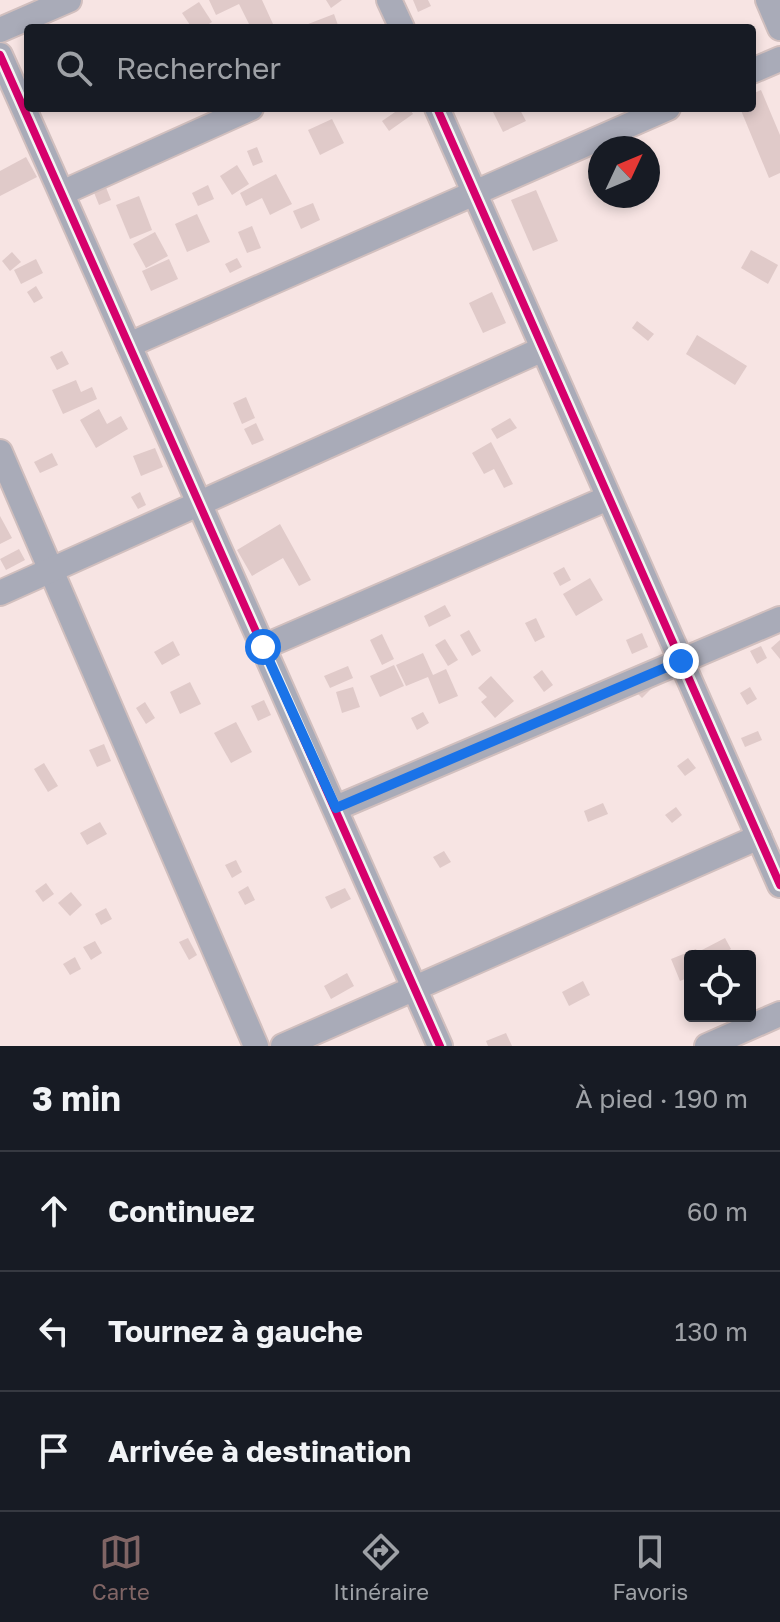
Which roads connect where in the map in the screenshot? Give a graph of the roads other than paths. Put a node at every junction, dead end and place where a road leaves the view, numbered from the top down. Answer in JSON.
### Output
{"nodes":[{"id":1,"x":69,"y":0,"type":"edge"},
{"id":2,"x":389,"y":0,"type":"edge"},
{"id":3,"x":768,"y":0,"type":"edge"},
{"id":4,"x":400,"y":24,"type":"edge"},
{"id":5,"x":780,"y":28,"type":"edge"},
{"id":6,"x":0,"y":30,"type":"edge"},
{"id":7,"x":0,"y":55,"type":"edge"},
{"id":8,"x":780,"y":59,"type":"edge"},
{"id":9,"x":756,"y":69,"type":"edge"},
{"id":10,"x":24,"y":108,"type":"edge"},
{"id":11,"x":26,"y":112,"type":"edge"},
{"id":12,"x":242,"y":112,"type":"edge"},
{"id":13,"x":439,"y":112,"type":"edge"},
{"id":14,"x":659,"y":112,"type":"edge"},
{"id":15,"x":62,"y":193,"type":"junction"},
{"id":16,"x":474,"y":193,"type":"junction"},
{"id":17,"x":129,"y":345,"type":"junction"},
{"id":18,"x":543,"y":349,"type":"junction"},
{"id":19,"x":0,"y":452,"type":"edge"},
{"id":20,"x":608,"y":498,"type":"junction"},
{"id":21,"x":199,"y":503,"type":"junction"},
{"id":22,"x":51,"y":570,"type":"junction"},
{"id":23,"x":0,"y":593,"type":"edge"},
{"id":24,"x":780,"y":619,"type":"edge"},
{"id":25,"x":263,"y":647,"type":"junction"},
{"id":26,"x":681,"y":661,"type":"junction"},
{"id":27,"x":336,"y":808,"type":"junction"},
{"id":28,"x":759,"y":837,"type":"junction"},
{"id":29,"x":780,"y":885,"type":"edge"},
{"id":30,"x":414,"y":988,"type":"junction"},
{"id":31,"x":780,"y":1014,"type":"edge"},
{"id":32,"x":256,"y":1046,"type":"edge"},
{"id":33,"x":283,"y":1046,"type":"edge"},
{"id":34,"x":440,"y":1046,"type":"edge"},
{"id":35,"x":707,"y":1046,"type":"edge"}],
"edges":[{"from":1,"to":6,"type":"street"},
{"from":2,"to":4,"type":"street"},
{"from":3,"to":5,"type":"street"},
{"from":7,"to":10,"type":"street"},
{"from":8,"to":9,"type":"street"},
{"from":11,"to":15,"type":"street"},
{"from":12,"to":15,"type":"street"},
{"from":13,"to":16,"type":"street"},
{"from":14,"to":16,"type":"street"},
{"from":15,"to":17,"type":"street"},
{"from":16,"to":17,"type":"street"},
{"from":16,"to":18,"type":"street"},
{"from":17,"to":21,"type":"street"},
{"from":18,"to":20,"type":"street"},
{"from":18,"to":21,"type":"street"},
{"from":19,"to":22,"type":"street"},
{"from":20,"to":25,"type":"street"},
{"from":20,"to":26,"type":"street"},
{"from":21,"to":22,"type":"street"},
{"from":21,"to":25,"type":"street"},
{"from":22,"to":23,"type":"street"},
{"from":22,"to":32,"type":"street"},
{"from":24,"to":26,"type":"street"},
{"from":25,"to":27,"type":"street"},
{"from":26,"to":27,"type":"street"},
{"from":26,"to":28,"type":"street"},
{"from":27,"to":30,"type":"street"},
{"from":28,"to":29,"type":"street"},
{"from":28,"to":30,"type":"street"},
{"from":30,"to":33,"type":"street"},
{"from":30,"to":34,"type":"street"},
{"from":31,"to":35,"type":"street"}]}
